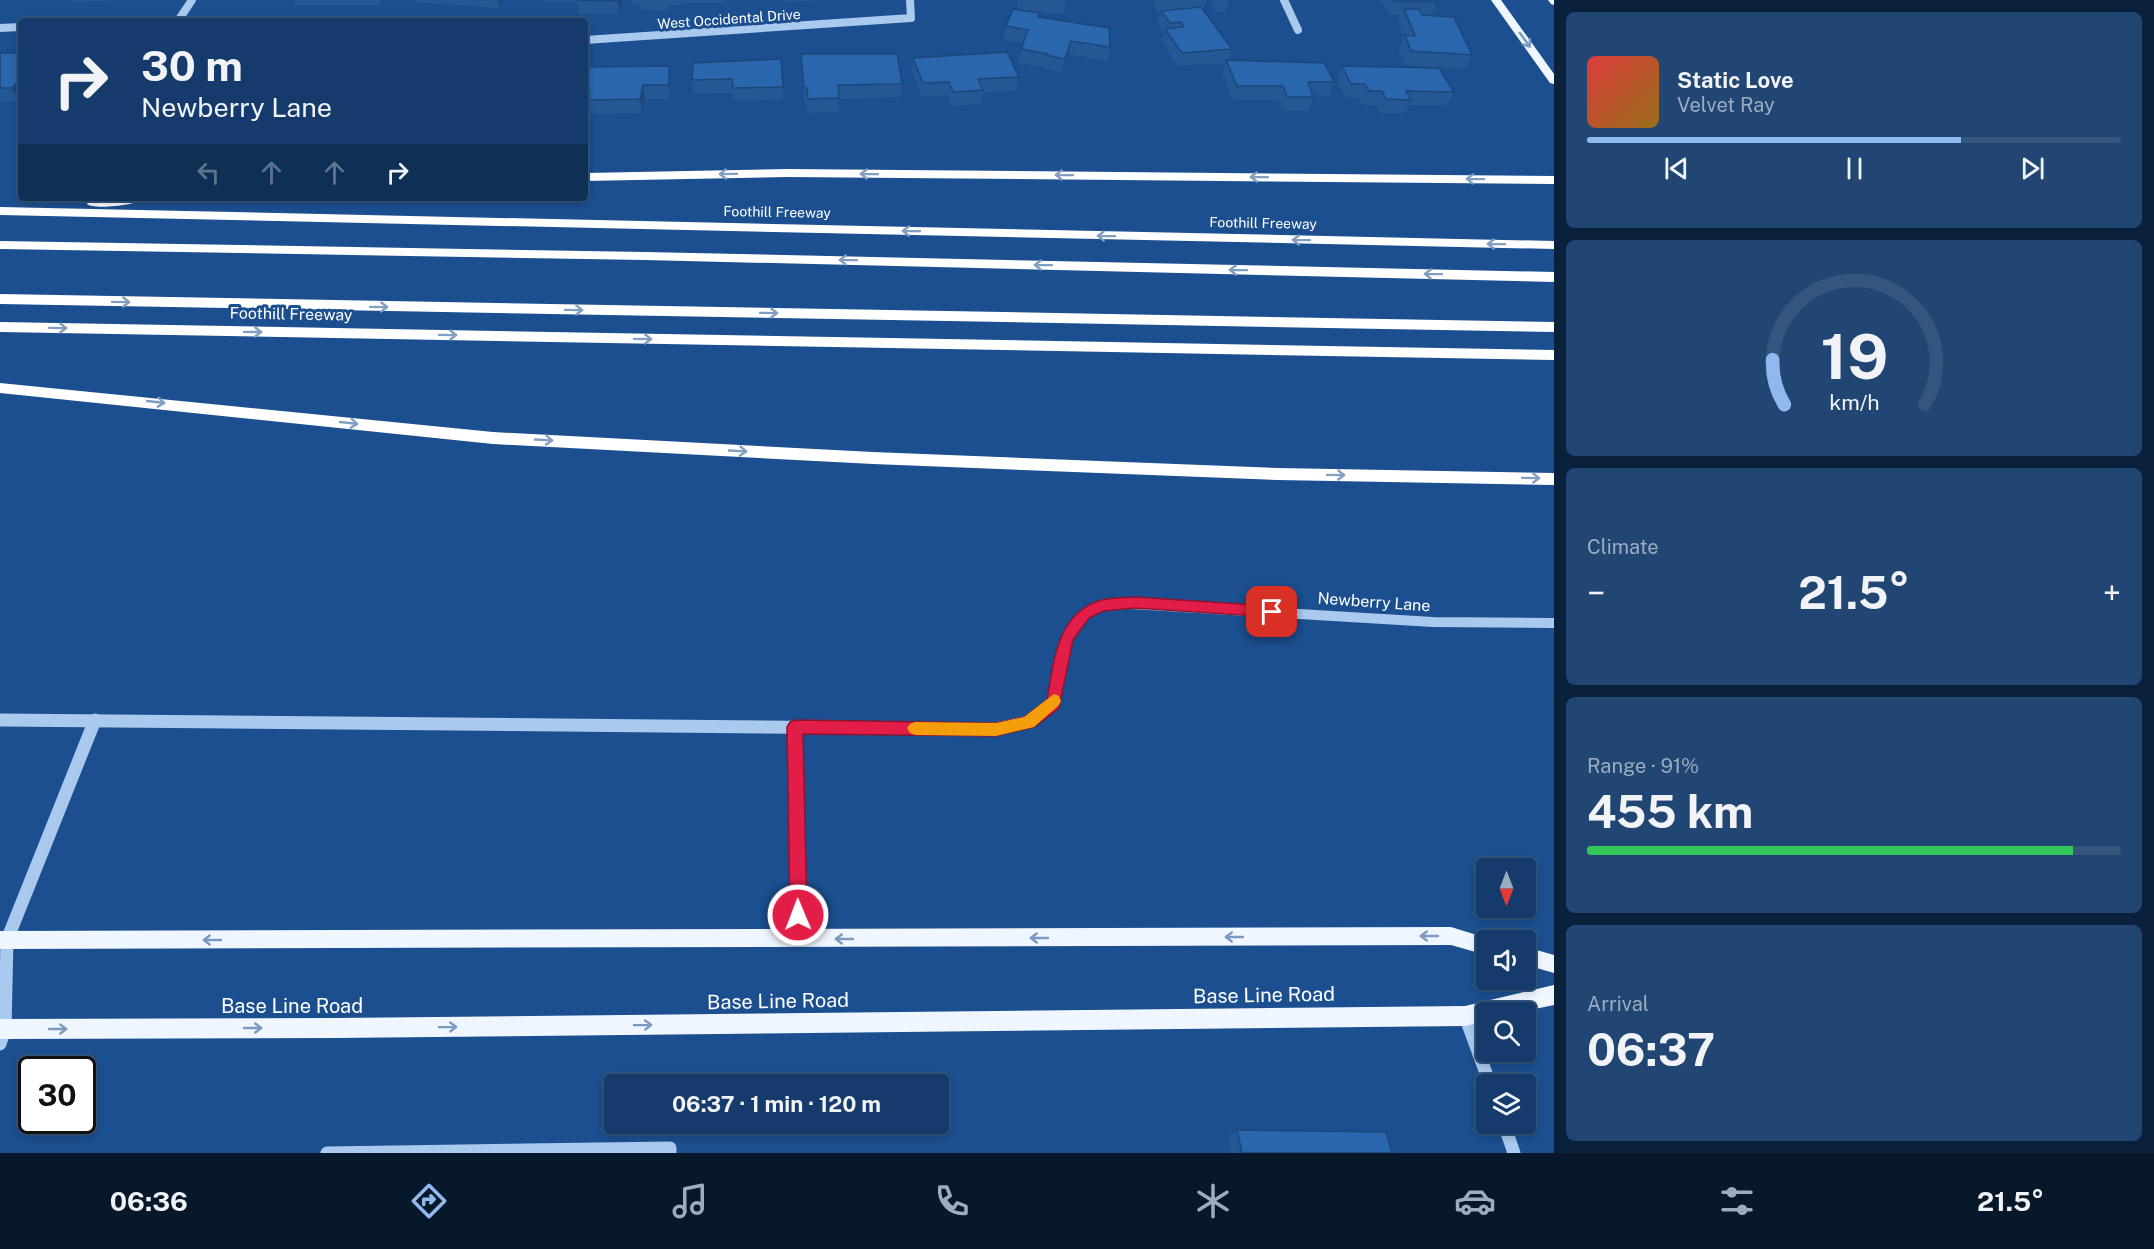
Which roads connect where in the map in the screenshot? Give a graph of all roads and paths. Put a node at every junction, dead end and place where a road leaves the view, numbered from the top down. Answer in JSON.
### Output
{"nodes":[{"id":1,"x":192,"y":0,"type":"edge"},
{"id":2,"x":910,"y":0,"type":"edge"},
{"id":3,"x":1284,"y":0,"type":"edge"},
{"id":4,"x":1496,"y":0,"type":"edge"},
{"id":5,"x":180,"y":18,"type":"edge"},
{"id":6,"x":18,"y":27,"type":"edge"},
{"id":7,"x":0,"y":28,"type":"edge"},
{"id":8,"x":1298,"y":30,"type":"dead end"},
{"id":9,"x":588,"y":40,"type":"edge"},
{"id":10,"x":1554,"y":81,"type":"edge"},
{"id":11,"x":588,"y":177,"type":"edge"},
{"id":12,"x":1554,"y":180,"type":"edge"},
{"id":13,"x":116,"y":201,"type":"edge"},
{"id":14,"x":0,"y":211,"type":"edge"},
{"id":15,"x":32,"y":212,"type":"junction"},
{"id":16,"x":0,"y":245,"type":"edge"},
{"id":17,"x":1554,"y":245,"type":"edge"},
{"id":18,"x":1554,"y":277,"type":"edge"},
{"id":19,"x":0,"y":299,"type":"edge"},
{"id":20,"x":0,"y":327,"type":"edge"},
{"id":21,"x":1554,"y":327,"type":"edge"},
{"id":22,"x":1554,"y":356,"type":"edge"},
{"id":23,"x":0,"y":388,"type":"edge"},
{"id":24,"x":1554,"y":479,"type":"edge"},
{"id":25,"x":1554,"y":623,"type":"edge"},
{"id":26,"x":0,"y":720,"type":"edge"},
{"id":27,"x":96,"y":720,"type":"junction"},
{"id":28,"x":795,"y":727,"type":"junction"},
{"id":29,"x":799,"y":939,"type":"junction"},
{"id":30,"x":3,"y":940,"type":"edge"},
{"id":31,"x":1476,"y":943,"type":"edge"},
{"id":32,"x":1536,"y":959,"type":"edge"},
{"id":33,"x":1554,"y":964,"type":"edge"},
{"id":34,"x":1554,"y":995,"type":"edge"},
{"id":35,"x":1465,"y":1016,"type":"junction"},
{"id":36,"x":2,"y":1034,"type":"edge"},
{"id":37,"x":1486,"y":1074,"type":"edge"},
{"id":38,"x":1507,"y":1134,"type":"edge"},
{"id":39,"x":670,"y":1150,"type":"edge"},
{"id":40,"x":327,"y":1153,"type":"edge"},
{"id":41,"x":1514,"y":1153,"type":"edge"}],
"edges":[{"from":1,"to":5,"type":"street"},
{"from":2,"to":9,"type":"street","name":"West Occidental Drive"},
{"from":3,"to":8,"type":"street"},
{"from":4,"to":10,"type":"main road","one_way":true},
{"from":6,"to":7,"type":"street"},
{"from":12,"to":11,"type":"highway","one_way":true},
{"from":13,"to":15,"type":"highway"},
{"from":14,"to":15,"type":"highway","name":"Foothill Freeway"},
{"from":17,"to":15,"type":"highway","name":"Foothill Freeway","one_way":true},
{"from":18,"to":16,"type":"highway","one_way":true},
{"from":19,"to":21,"type":"highway","one_way":true},
{"from":20,"to":22,"type":"highway","name":"Foothill Freeway","one_way":true},
{"from":23,"to":24,"type":"highway","one_way":true},
{"from":25,"to":28,"type":"street","name":"Newberry Lane"},
{"from":26,"to":27,"type":"street","name":"Newberry Lane"},
{"from":27,"to":28,"type":"street","name":"Newberry Lane"},
{"from":27,"to":30,"type":"street"},
{"from":28,"to":29,"type":"street"},
{"from":29,"to":30,"type":"main road","one_way":true},
{"from":31,"to":29,"type":"main road","one_way":true},
{"from":30,"to":36,"type":"street"},
{"from":32,"to":33,"type":"main road"},
{"from":34,"to":35,"type":"main road","name":"Base Line Road"},
{"from":36,"to":35,"type":"main road","name":"Base Line Road","one_way":true},
{"from":35,"to":37,"type":"street"},
{"from":38,"to":41,"type":"street"},
{"from":39,"to":40,"type":"street"}]}
